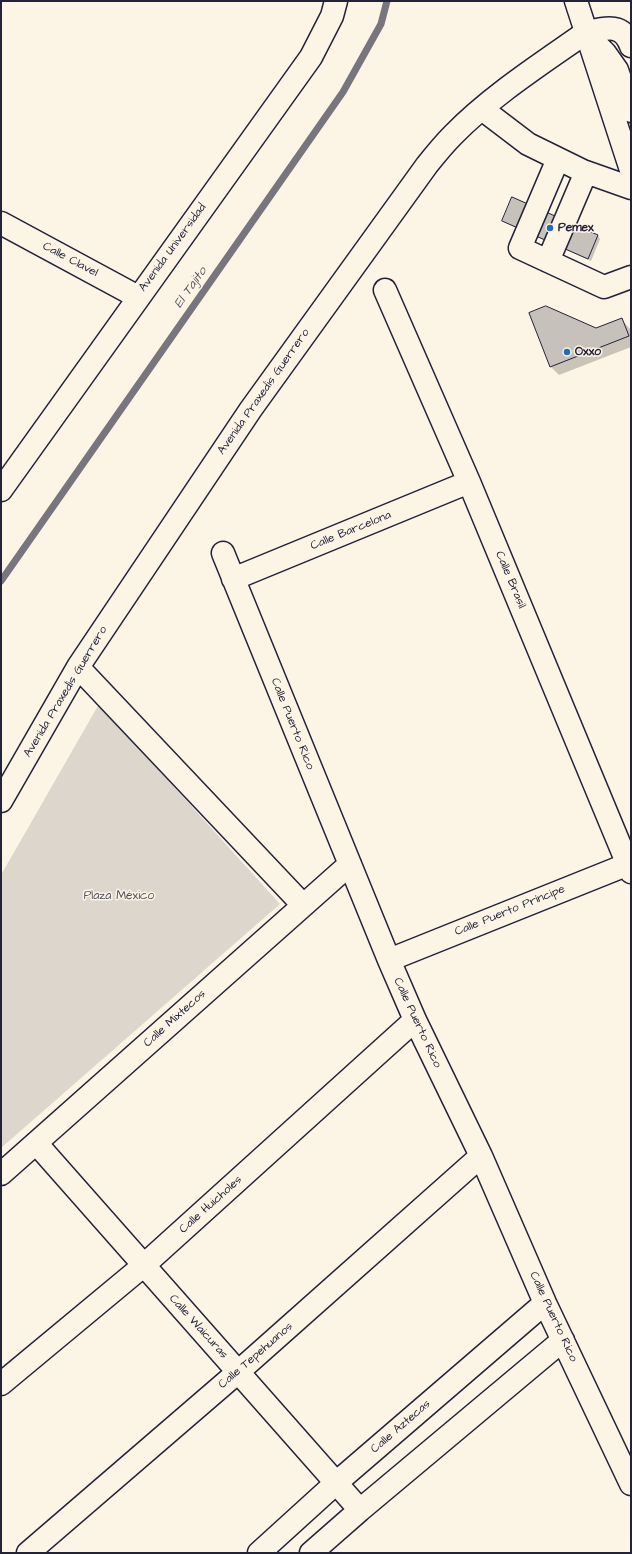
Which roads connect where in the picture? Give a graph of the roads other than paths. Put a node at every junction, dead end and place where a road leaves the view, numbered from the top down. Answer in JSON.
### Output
{"nodes":[{"id":1,"x":336,"y":1,"type":"edge"},
{"id":2,"x":576,"y":1,"type":"edge"},
{"id":3,"x":586,"y":33,"type":"junction"},
{"id":4,"x":631,"y":46,"type":"edge"},
{"id":5,"x":482,"y":109,"type":"junction"},
{"id":6,"x":631,"y":111,"type":"edge"},
{"id":7,"x":558,"y":159,"type":"junction"},
{"id":8,"x":631,"y":170,"type":"edge"},
{"id":9,"x":586,"y":172,"type":"junction"},
{"id":10,"x":631,"y":188,"type":"edge"},
{"id":11,"x":1,"y":223,"type":"edge"},
{"id":12,"x":548,"y":261,"type":"junction"},
{"id":13,"x":631,"y":277,"type":"edge"},
{"id":14,"x":385,"y":290,"type":"dead end"},
{"id":15,"x":138,"y":297,"type":"junction"},
{"id":16,"x":469,"y":482,"type":"junction"},
{"id":17,"x":1,"y":490,"type":"edge"},
{"id":18,"x":222,"y":553,"type":"dead end"},
{"id":19,"x":233,"y":579,"type":"junction"},
{"id":20,"x":78,"y":667,"type":"junction"},
{"id":21,"x":1,"y":801,"type":"edge"},
{"id":22,"x":350,"y":864,"type":"junction"},
{"id":23,"x":630,"y":866,"type":"edge"},
{"id":24,"x":303,"y":905,"type":"junction"},
{"id":25,"x":389,"y":960,"type":"junction"},
{"id":26,"x":415,"y":1020,"type":"junction"},
{"id":27,"x":36,"y":1144,"type":"junction"},
{"id":28,"x":481,"y":1156,"type":"junction"},
{"id":29,"x":1,"y":1174,"type":"edge"},
{"id":30,"x":143,"y":1266,"type":"junction"},
{"id":31,"x":545,"y":1303,"type":"junction"},
{"id":32,"x":563,"y":1340,"type":"junction"},
{"id":33,"x":238,"y":1372,"type":"junction"},
{"id":34,"x":1,"y":1384,"type":"edge"},
{"id":35,"x":631,"y":1482,"type":"edge"},
{"id":36,"x":336,"y":1483,"type":"junction"},
{"id":37,"x":360,"y":1510,"type":"junction"},
{"id":38,"x":28,"y":1553,"type":"edge"},
{"id":39,"x":259,"y":1553,"type":"edge"},
{"id":40,"x":311,"y":1553,"type":"edge"}],
"edges":[{"from":1,"to":15,"type":"street","name":"Avenida Universidad"},
{"from":2,"to":3,"type":"street"},
{"from":3,"to":4,"type":"street"},
{"from":3,"to":5,"type":"street","name":"Avenida Praxedis Guerrero"},
{"from":3,"to":6,"type":"street"},
{"from":3,"to":8,"type":"street"},
{"from":5,"to":7,"type":"street"},
{"from":5,"to":20,"type":"street","name":"Avenida Praxedis Guerrero"},
{"from":7,"to":9,"type":"street"},
{"from":7,"to":12,"type":"street"},
{"from":9,"to":10,"type":"street"},
{"from":9,"to":12,"type":"street"},
{"from":11,"to":15,"type":"street","name":"Calle Clavel"},
{"from":12,"to":13,"type":"street"},
{"from":14,"to":16,"type":"street","name":"Calle Brasil"},
{"from":15,"to":17,"type":"street","name":"Avenida Universidad"},
{"from":16,"to":19,"type":"street","name":"Calle Barcelona"},
{"from":16,"to":23,"type":"street","name":"Calle Brasil"},
{"from":18,"to":19,"type":"street","name":"Calle Puerto Rico"},
{"from":19,"to":22,"type":"street","name":"Calle Puerto Rico"},
{"from":20,"to":21,"type":"street","name":"Avenida Praxedis Guerrero"},
{"from":20,"to":24,"type":"street"},
{"from":22,"to":24,"type":"street","name":"Calle Mixtecos"},
{"from":22,"to":25,"type":"street","name":"Calle Puerto Rico"},
{"from":23,"to":25,"type":"street","name":"Calle Puerto Príncipe"},
{"from":24,"to":27,"type":"street","name":"Calle Mixtecos"},
{"from":25,"to":26,"type":"street","name":"Calle Puerto Rico"},
{"from":26,"to":28,"type":"street","name":"Calle Puerto Rico"},
{"from":26,"to":30,"type":"street","name":"Calle Huicholes"},
{"from":27,"to":29,"type":"street","name":"Calle Mixtecos"},
{"from":27,"to":30,"type":"street","name":"Calle Waicuras"},
{"from":28,"to":31,"type":"street","name":"Calle Puerto Rico"},
{"from":28,"to":33,"type":"street","name":"Calle Tepehuanos"},
{"from":30,"to":33,"type":"street","name":"Calle Waicuras"},
{"from":30,"to":34,"type":"street","name":"Calle Huicholes"},
{"from":31,"to":32,"type":"street","name":"Calle Puerto Rico"},
{"from":31,"to":36,"type":"street","name":"Calle Aztecas"},
{"from":32,"to":35,"type":"street","name":"Calle Puerto Rico"},
{"from":32,"to":37,"type":"street"},
{"from":33,"to":36,"type":"street","name":"Calle Waicuras"},
{"from":33,"to":38,"type":"street","name":"Calle Tepehuanos"},
{"from":36,"to":37,"type":"street","name":"Calle Waicuras"},
{"from":36,"to":39,"type":"street","name":"Calle Aztecas"},
{"from":37,"to":40,"type":"street"}]}
